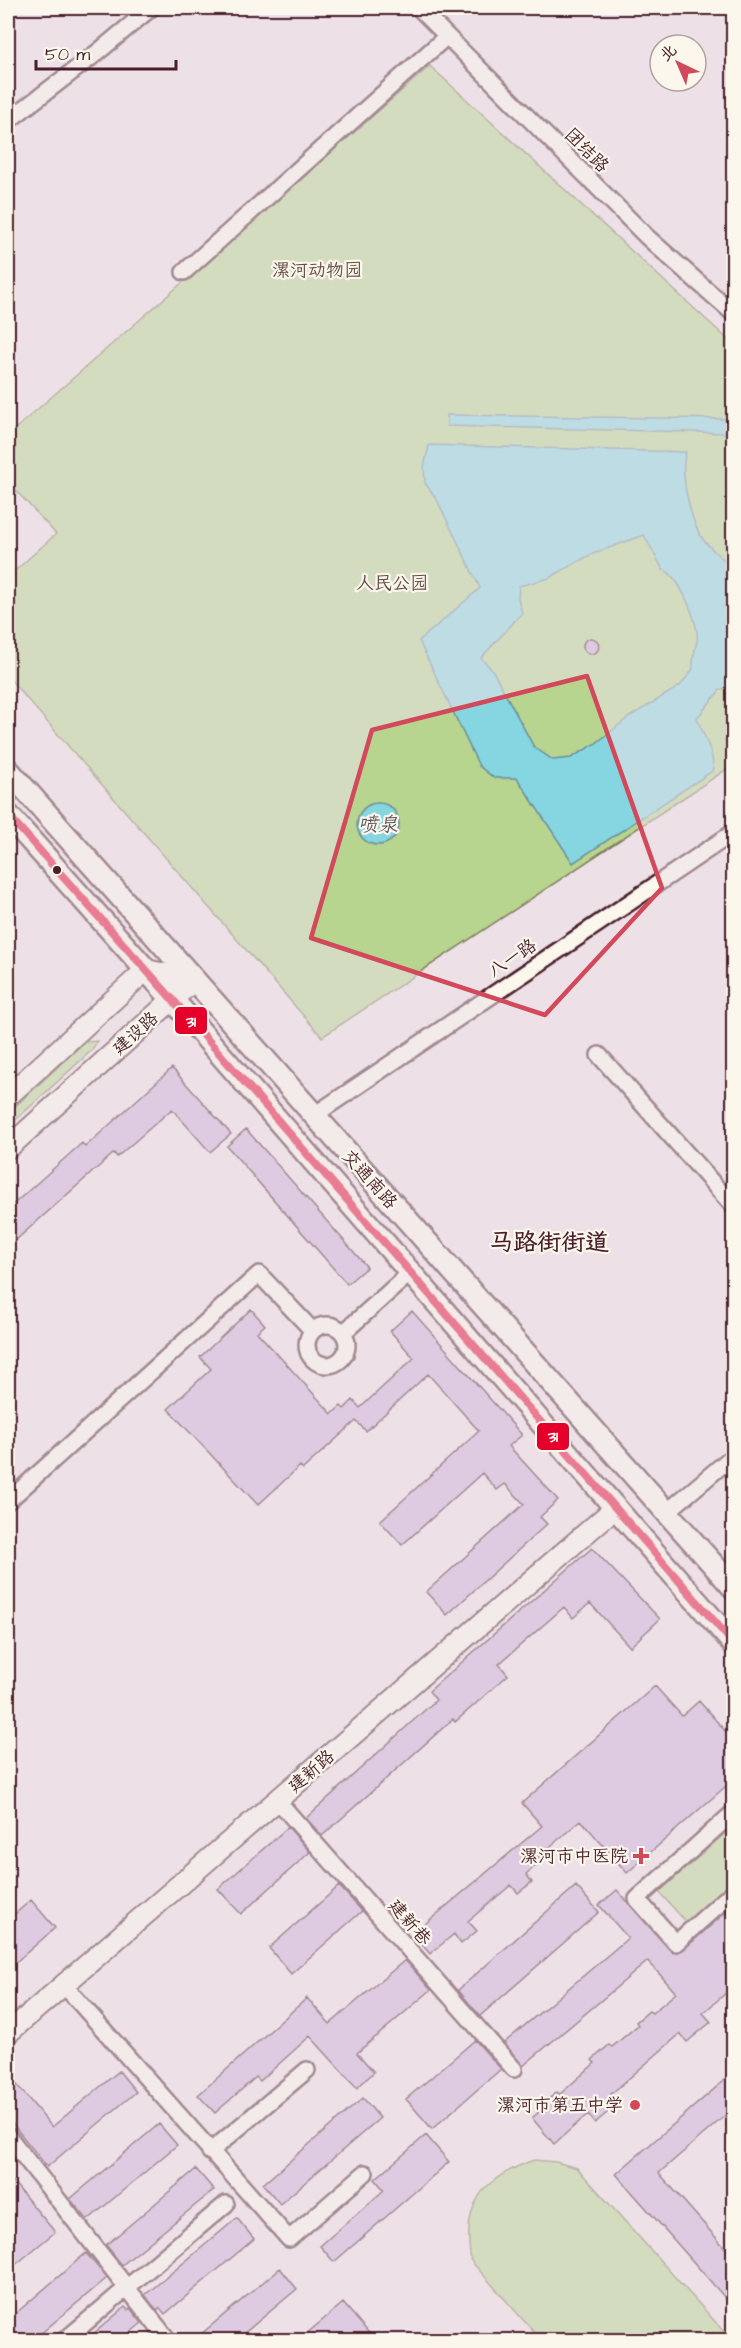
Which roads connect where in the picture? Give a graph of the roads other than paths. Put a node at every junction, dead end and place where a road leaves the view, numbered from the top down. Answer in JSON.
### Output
{"nodes":[{"id":1,"x":151,"y":8,"type":"edge"},
{"id":2,"x":419,"y":8,"type":"edge"},
{"id":3,"x":447,"y":36,"type":"junction"},
{"id":4,"x":8,"y":121,"type":"edge"},
{"id":5,"x":184,"y":272,"type":"dead end"},
{"id":6,"x":734,"y":314,"type":"edge"},
{"id":7,"x":8,"y":770,"type":"edge"},
{"id":8,"x":8,"y":815,"type":"edge"},
{"id":9,"x":734,"y":832,"type":"edge"},
{"id":10,"x":146,"y":970,"type":"junction"},
{"id":11,"x":194,"y":980,"type":"junction"},
{"id":12,"x":172,"y":1000,"type":"junction"},
{"id":13,"x":599,"y":1055,"type":"dead end"},
{"id":14,"x":8,"y":1096,"type":"edge"},
{"id":15,"x":313,"y":1116,"type":"junction"},
{"id":16,"x":8,"y":1148,"type":"edge"},
{"id":17,"x":734,"y":1207,"type":"edge"},
{"id":18,"x":434,"y":1251,"type":"junction"},
{"id":19,"x":409,"y":1274,"type":"junction"},
{"id":20,"x":313,"y":1331,"type":"junction"},
{"id":21,"x":343,"y":1333,"type":"junction"},
{"id":22,"x":734,"y":1455,"type":"edge"},
{"id":23,"x":8,"y":1501,"type":"edge"},
{"id":24,"x":614,"y":1509,"type":"junction"},
{"id":25,"x":667,"y":1512,"type":"junction"},
{"id":26,"x":734,"y":1588,"type":"edge"},
{"id":27,"x":734,"y":1644,"type":"edge"},
{"id":28,"x":277,"y":1800,"type":"junction"},
{"id":29,"x":734,"y":1812,"type":"edge"},
{"id":30,"x":734,"y":1891,"type":"edge"},
{"id":31,"x":63,"y":1984,"type":"junction"},
{"id":32,"x":8,"y":2033,"type":"edge"},
{"id":33,"x":514,"y":2069,"type":"dead end"},
{"id":34,"x":307,"y":2070,"type":"dead end"},
{"id":35,"x":8,"y":2136,"type":"edge"},
{"id":36,"x":210,"y":2152,"type":"junction"},
{"id":37,"x":365,"y":2173,"type":"dead end"},
{"id":38,"x":226,"y":2204,"type":"dead end"},
{"id":39,"x":127,"y":2289,"type":"junction"},
{"id":40,"x":65,"y":2340,"type":"edge"},
{"id":41,"x":168,"y":2340,"type":"edge"}],
"edges":[{"from":1,"to":4,"type":"street"},
{"from":2,"to":3,"type":"street","name":"团结路"},
{"from":3,"to":5,"type":"street"},
{"from":3,"to":6,"type":"street","name":"团结路"},
{"from":7,"to":11,"type":"main road","name":"交通南路"},
{"from":8,"to":10,"type":"main road","name":"交通南路"},
{"from":9,"to":15,"type":"street","name":"八一路"},
{"from":10,"to":11,"type":"street"},
{"from":10,"to":12,"type":"main road","name":"交通南路"},
{"from":10,"to":14,"type":"street"},
{"from":11,"to":12,"type":"street","name":"建设路"},
{"from":11,"to":15,"type":"main road","name":"交通南路"},
{"from":12,"to":16,"type":"street","name":"建设路"},
{"from":12,"to":19,"type":"main road","name":"交通南路"},
{"from":13,"to":17,"type":"street"},
{"from":15,"to":18,"type":"main road","name":"交通南路"},
{"from":18,"to":19,"type":"main road"},
{"from":18,"to":25,"type":"main road","name":"交通南路"},
{"from":19,"to":21,"type":"street"},
{"from":19,"to":24,"type":"main road","name":"交通南路"},
{"from":20,"to":21,"type":"street"},
{"from":20,"to":21,"type":"street"},
{"from":20,"to":23,"type":"street"},
{"from":22,"to":25,"type":"street"},
{"from":24,"to":27,"type":"main road","name":"交通南路"},
{"from":24,"to":28,"type":"street","name":"建新路"},
{"from":25,"to":26,"type":"main road","name":"交通南路"},
{"from":28,"to":31,"type":"street","name":"建新路"},
{"from":28,"to":33,"type":"street","name":"建新巷"},
{"from":29,"to":30,"type":"street"},
{"from":31,"to":32,"type":"street","name":"建新路"},
{"from":31,"to":36,"type":"street"},
{"from":34,"to":36,"type":"street"},
{"from":35,"to":39,"type":"street"},
{"from":36,"to":37,"type":"street"},
{"from":38,"to":39,"type":"street"},
{"from":39,"to":40,"type":"street"},
{"from":39,"to":41,"type":"street"}]}
